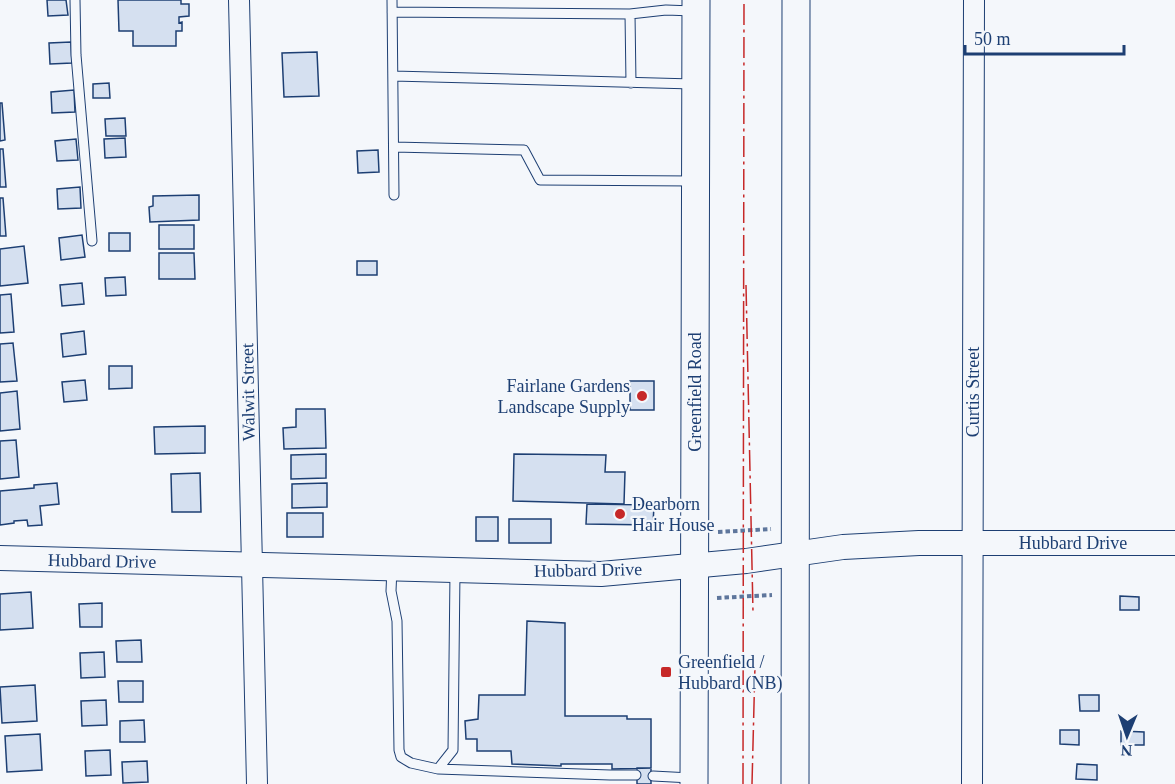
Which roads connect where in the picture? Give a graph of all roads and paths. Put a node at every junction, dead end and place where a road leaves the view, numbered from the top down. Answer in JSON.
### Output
{"nodes":[{"id":1,"x":75,"y":0,"type":"edge"},
{"id":2,"x":238,"y":0,"type":"edge"},
{"id":3,"x":393,"y":0,"type":"edge"},
{"id":4,"x":433,"y":0,"type":"edge"},
{"id":5,"x":796,"y":0,"type":"edge"},
{"id":6,"x":974,"y":0,"type":"edge"},
{"id":7,"x":696,"y":5,"type":"edge"},
{"id":8,"x":393,"y":12,"type":"junction"},
{"id":9,"x":433,"y":12,"type":"junction"},
{"id":10,"x":630,"y":14,"type":"junction"},
{"id":11,"x":393,"y":76,"type":"junction"},
{"id":12,"x":631,"y":83,"type":"junction"},
{"id":13,"x":695,"y":85,"type":"junction"},
{"id":14,"x":394,"y":147,"type":"junction"},
{"id":15,"x":695,"y":181,"type":"junction"},
{"id":16,"x":394,"y":195,"type":"dead end"},
{"id":17,"x":92,"y":242,"type":"dead end"},
{"id":18,"x":771,"y":529,"type":"dead end"},
{"id":19,"x":716,"y":532,"type":"dead end"},
{"id":20,"x":973,"y":543,"type":"junction"},
{"id":21,"x":1175,"y":543,"type":"edge"},
{"id":22,"x":795,"y":554,"type":"junction"},
{"id":23,"x":0,"y":558,"type":"edge"},
{"id":24,"x":252,"y":564,"type":"junction"},
{"id":25,"x":694,"y":565,"type":"junction"},
{"id":26,"x":392,"y":568,"type":"junction"},
{"id":27,"x":455,"y":570,"type":"junction"},
{"id":28,"x":774,"y":595,"type":"dead end"},
{"id":29,"x":716,"y":598,"type":"dead end"},
{"id":30,"x":438,"y":770,"type":"junction"},
{"id":31,"x":636,"y":775,"type":"dead end"},
{"id":32,"x":653,"y":776,"type":"dead end"},
{"id":33,"x":694,"y":781,"type":"edge"},
{"id":34,"x":257,"y":784,"type":"edge"},
{"id":35,"x":795,"y":784,"type":"edge"},
{"id":36,"x":972,"y":784,"type":"edge"}],
"edges":[{"from":1,"to":17,"type":"lane"},
{"from":2,"to":24,"type":"street","name":"Walwit Street"},
{"from":3,"to":8,"type":"lane"},
{"from":4,"to":9,"type":"lane"},
{"from":5,"to":22,"type":"main road"},
{"from":6,"to":20,"type":"street","name":"Curtis Street"},
{"from":7,"to":10,"type":"lane"},
{"from":7,"to":13,"type":"main road","name":"Greenfield Road"},
{"from":8,"to":9,"type":"lane"},
{"from":8,"to":11,"type":"lane"},
{"from":9,"to":10,"type":"lane"},
{"from":10,"to":12,"type":"lane"},
{"from":11,"to":12,"type":"lane"},
{"from":11,"to":14,"type":"lane"},
{"from":12,"to":13,"type":"lane"},
{"from":13,"to":15,"type":"main road","name":"Greenfield Road"},
{"from":14,"to":15,"type":"lane"},
{"from":14,"to":16,"type":"lane"},
{"from":15,"to":25,"type":"main road","name":"Greenfield Road"},
{"from":18,"to":19,"type":"path"},
{"from":20,"to":21,"type":"street","name":"Hubbard Drive"},
{"from":20,"to":22,"type":"street","name":"Hubbard Drive"},
{"from":20,"to":36,"type":"street","name":"Curtis Street"},
{"from":22,"to":25,"type":"street","name":"Hubbard Drive"},
{"from":22,"to":35,"type":"main road"},
{"from":23,"to":24,"type":"street","name":"Hubbard Drive"},
{"from":24,"to":26,"type":"street","name":"Hubbard Drive"},
{"from":24,"to":34,"type":"street","name":"Walwit Street"},
{"from":25,"to":27,"type":"street","name":"Hubbard Drive"},
{"from":25,"to":33,"type":"main road","name":"Greenfield Road"},
{"from":26,"to":27,"type":"street","name":"Hubbard Drive"},
{"from":26,"to":30,"type":"lane"},
{"from":27,"to":30,"type":"lane"},
{"from":28,"to":29,"type":"path"},
{"from":30,"to":31,"type":"lane"},
{"from":32,"to":33,"type":"lane"}]}
